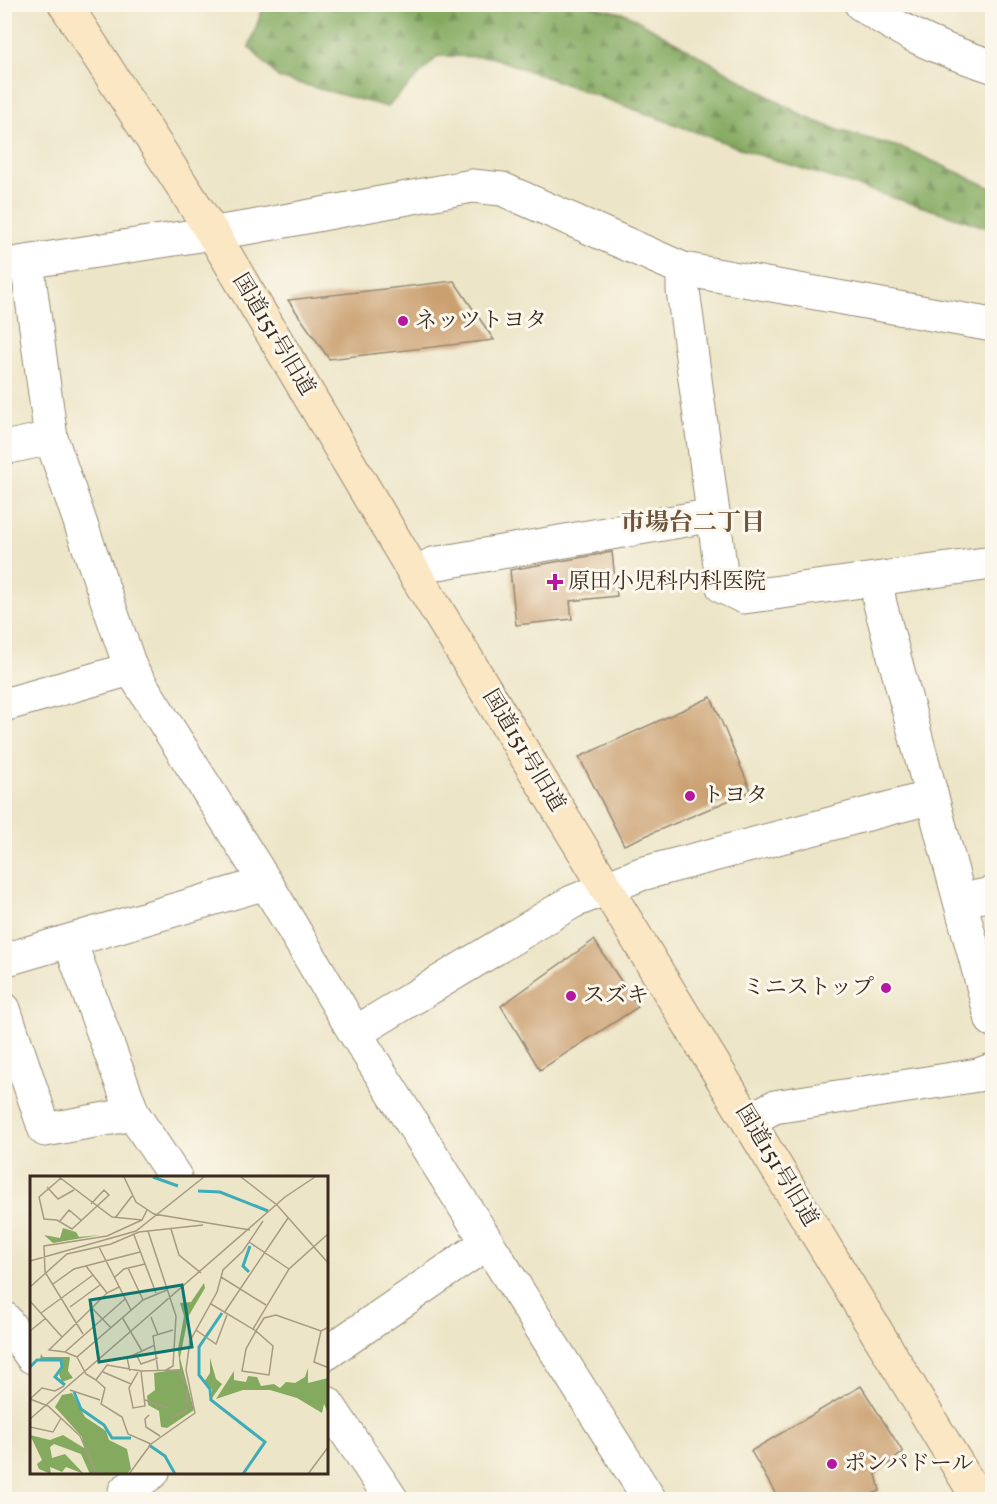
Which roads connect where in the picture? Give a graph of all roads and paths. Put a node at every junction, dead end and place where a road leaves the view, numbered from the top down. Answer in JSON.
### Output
{"nodes":[{"id":1,"x":65,"y":4,"type":"edge"},
{"id":2,"x":861,"y":4,"type":"edge"},
{"id":3,"x":993,"y":66,"type":"edge"},
{"id":4,"x":212,"y":232,"type":"junction"},
{"id":5,"x":16,"y":264,"type":"edge"},
{"id":6,"x":683,"y":269,"type":"junction"},
{"id":7,"x":993,"y":325,"type":"edge"},
{"id":8,"x":51,"y":438,"type":"junction"},
{"id":9,"x":4,"y":448,"type":"edge"},
{"id":10,"x":714,"y":515,"type":"junction"},
{"id":11,"x":993,"y":563,"type":"edge"},
{"id":12,"x":415,"y":574,"type":"junction"},
{"id":13,"x":876,"y":580,"type":"junction"},
{"id":14,"x":131,"y":669,"type":"junction"},
{"id":15,"x":4,"y":705,"type":"edge"},
{"id":16,"x":932,"y":797,"type":"junction"},
{"id":17,"x":266,"y":883,"type":"junction"},
{"id":18,"x":606,"y":887,"type":"junction"},
{"id":19,"x":977,"y":897,"type":"edge"},
{"id":20,"x":70,"y":942,"type":"junction"},
{"id":21,"x":4,"y":960,"type":"edge"},
{"id":22,"x":4,"y":1009,"type":"edge"},
{"id":23,"x":993,"y":1020,"type":"edge"},
{"id":24,"x":355,"y":1033,"type":"junction"},
{"id":25,"x":993,"y":1070,"type":"edge"},
{"id":26,"x":133,"y":1114,"type":"junction"},
{"id":27,"x":748,"y":1121,"type":"junction"},
{"id":28,"x":174,"y":1176,"type":"edge"},
{"id":29,"x":487,"y":1243,"type":"junction"},
{"id":30,"x":4,"y":1318,"type":"edge"},
{"id":31,"x":328,"y":1352,"type":"edge"},
{"id":32,"x":30,"y":1354,"type":"edge"},
{"id":33,"x":328,"y":1404,"type":"edge"},
{"id":34,"x":151,"y":1474,"type":"edge"},
{"id":35,"x":122,"y":1488,"type":"edge"},
{"id":36,"x":392,"y":1500,"type":"edge"},
{"id":37,"x":650,"y":1500,"type":"edge"},
{"id":38,"x":979,"y":1500,"type":"edge"}],
"edges":[{"from":1,"to":4,"type":"street","name":"国道151号旧道"},
{"from":2,"to":3,"type":"street"},
{"from":4,"to":5,"type":"street"},
{"from":4,"to":6,"type":"street"},
{"from":4,"to":12,"type":"street","name":"国道151号旧道"},
{"from":5,"to":8,"type":"street"},
{"from":6,"to":7,"type":"street"},
{"from":6,"to":10,"type":"street"},
{"from":8,"to":9,"type":"street"},
{"from":8,"to":14,"type":"street"},
{"from":10,"to":12,"type":"street"},
{"from":10,"to":13,"type":"street"},
{"from":11,"to":13,"type":"street"},
{"from":12,"to":18,"type":"street","name":"国道151号旧道"},
{"from":13,"to":16,"type":"street"},
{"from":14,"to":15,"type":"street"},
{"from":14,"to":17,"type":"street"},
{"from":16,"to":18,"type":"street"},
{"from":16,"to":19,"type":"street"},
{"from":17,"to":20,"type":"street"},
{"from":17,"to":24,"type":"street"},
{"from":18,"to":24,"type":"street"},
{"from":18,"to":27,"type":"street","name":"国道151号旧道"},
{"from":19,"to":23,"type":"street"},
{"from":20,"to":21,"type":"street"},
{"from":20,"to":26,"type":"street"},
{"from":22,"to":26,"type":"street"},
{"from":24,"to":29,"type":"street"},
{"from":25,"to":27,"type":"street"},
{"from":26,"to":28,"type":"street"},
{"from":27,"to":38,"type":"street","name":"国道151号旧道"},
{"from":29,"to":31,"type":"street"},
{"from":29,"to":37,"type":"street"},
{"from":30,"to":32,"type":"street"},
{"from":33,"to":36,"type":"street"},
{"from":34,"to":35,"type":"street"}]}
